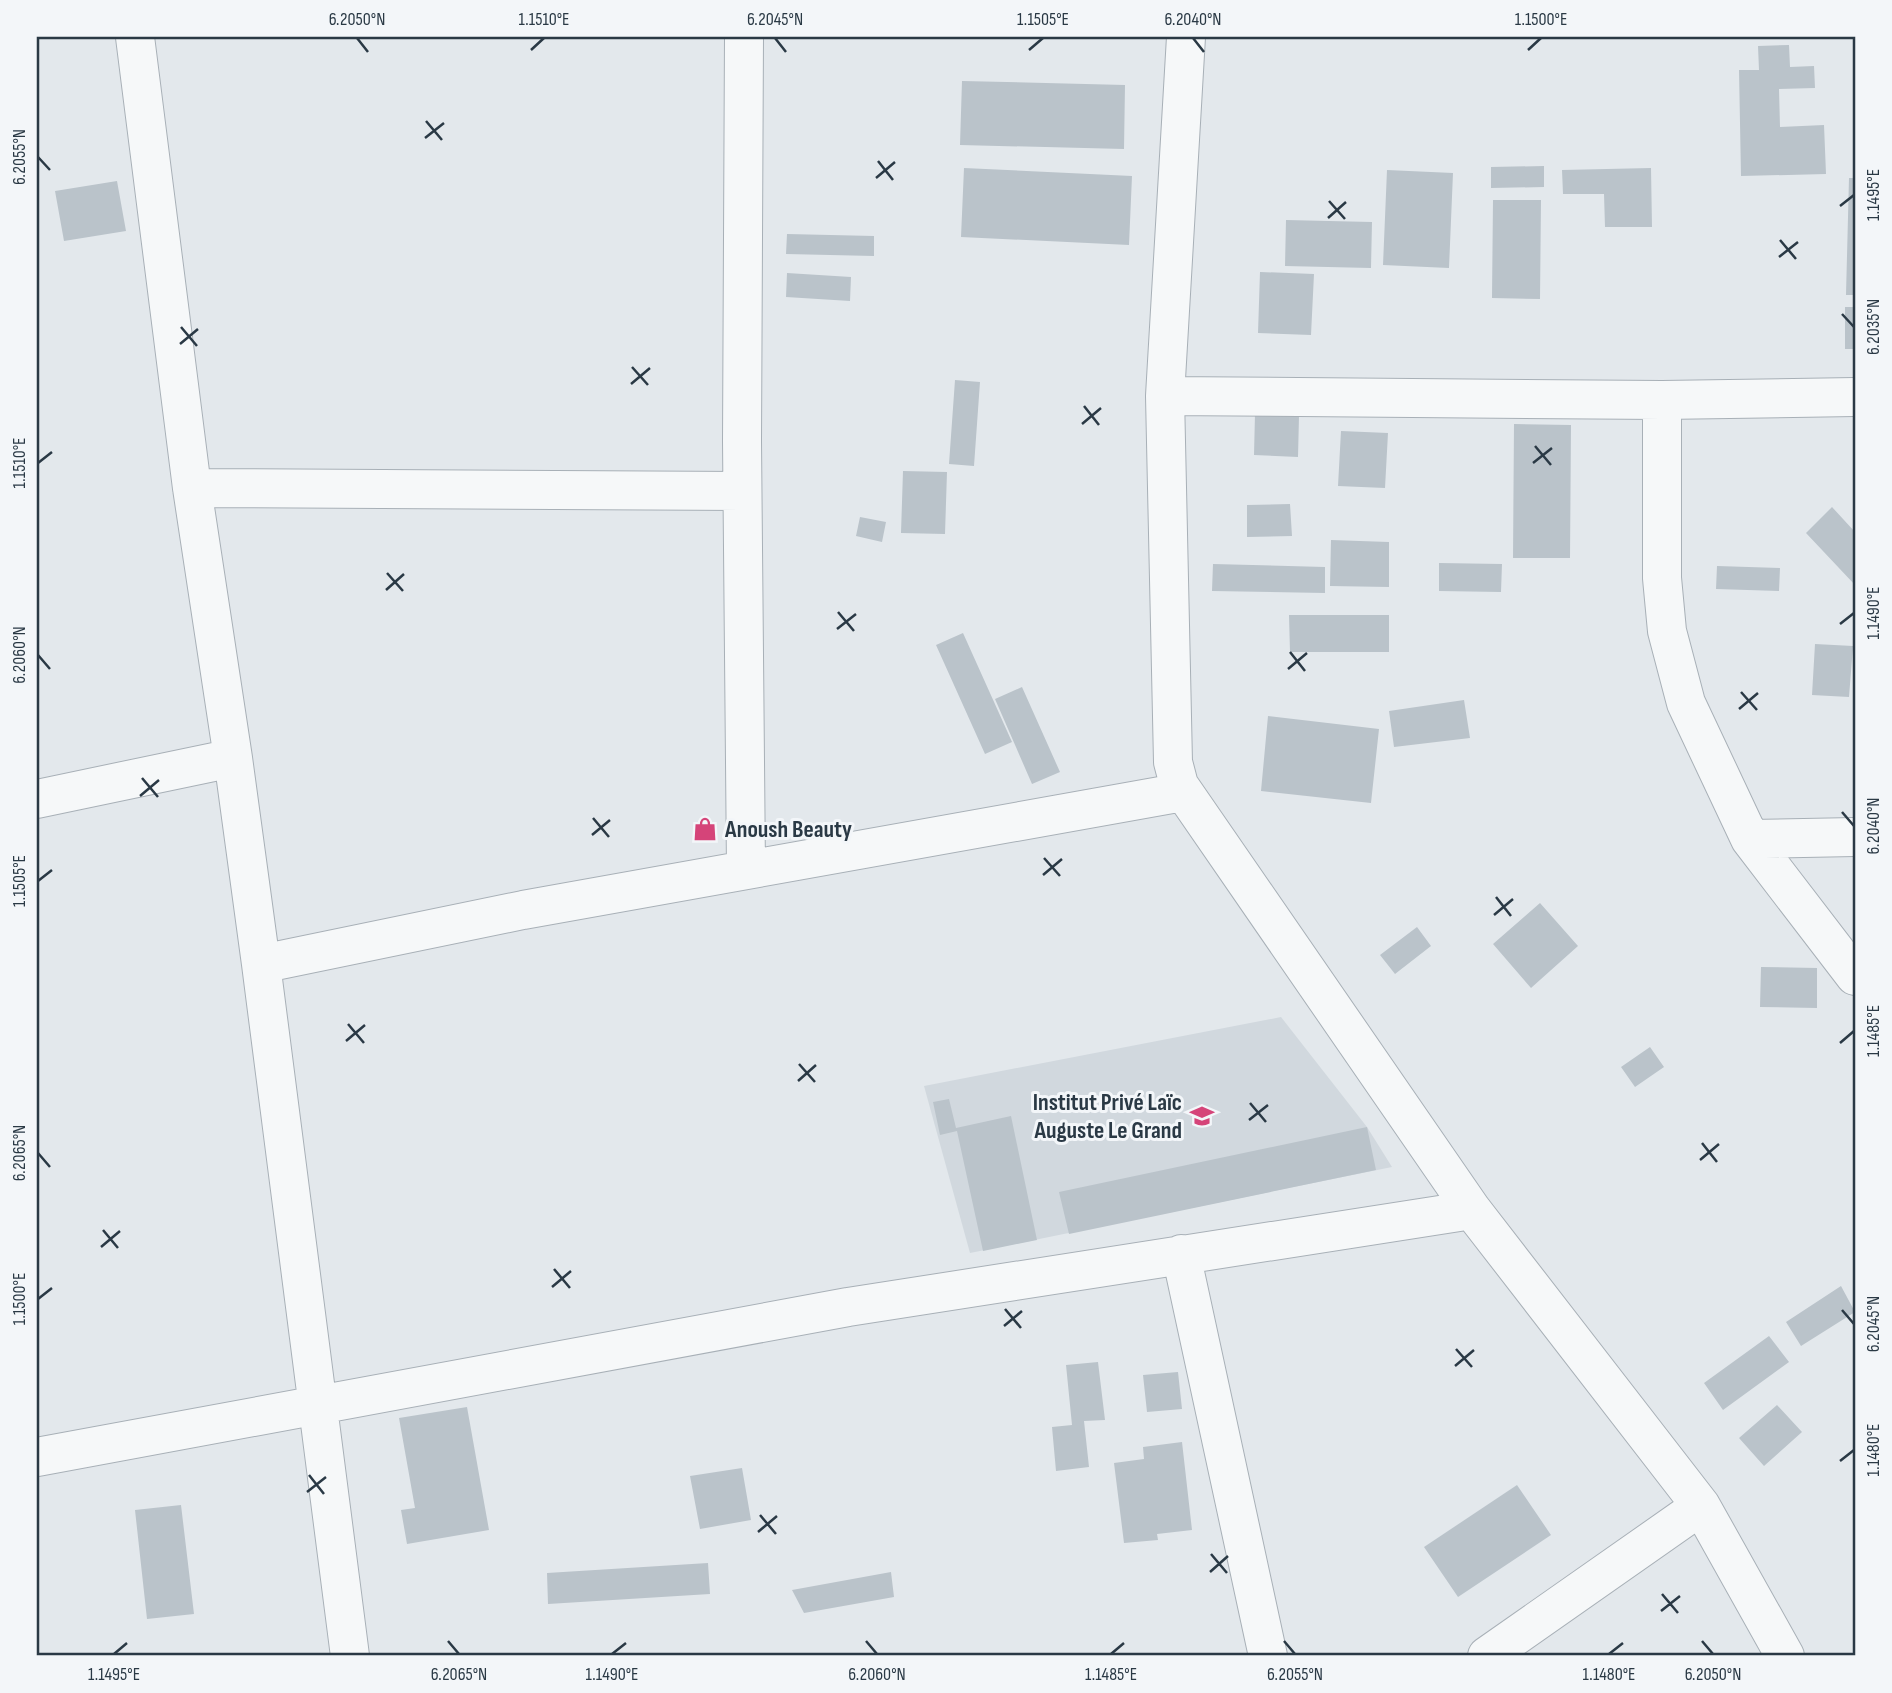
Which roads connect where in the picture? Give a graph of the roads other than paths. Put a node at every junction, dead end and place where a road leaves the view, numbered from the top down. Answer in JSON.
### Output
{"nodes":[{"id":1,"x":135,"y":37,"type":"edge"},
{"id":2,"x":744,"y":37,"type":"edge"},
{"id":3,"x":1186,"y":37,"type":"edge"},
{"id":4,"x":1165,"y":396,"type":"junction"},
{"id":5,"x":1855,"y":397,"type":"edge"},
{"id":6,"x":1662,"y":400,"type":"junction"},
{"id":7,"x":192,"y":488,"type":"junction"},
{"id":8,"x":742,"y":491,"type":"junction"},
{"id":9,"x":233,"y":758,"type":"junction"},
{"id":10,"x":1182,"y":792,"type":"junction"},
{"id":11,"x":37,"y":799,"type":"edge"},
{"id":12,"x":1855,"y":837,"type":"edge"},
{"id":13,"x":1750,"y":839,"type":"junction"},
{"id":14,"x":746,"y":869,"type":"junction"},
{"id":15,"x":261,"y":964,"type":"junction"},
{"id":16,"x":1855,"y":976,"type":"edge"},
{"id":17,"x":1472,"y":1210,"type":"junction"},
{"id":18,"x":1181,"y":1254,"type":"junction"},
{"id":19,"x":317,"y":1405,"type":"junction"},
{"id":20,"x":37,"y":1457,"type":"edge"},
{"id":21,"x":1700,"y":1506,"type":"junction"},
{"id":22,"x":350,"y":1656,"type":"edge"},
{"id":23,"x":1268,"y":1656,"type":"edge"},
{"id":24,"x":1487,"y":1656,"type":"edge"},
{"id":25,"x":1785,"y":1656,"type":"edge"}],
"edges":[{"from":1,"to":7,"type":"street"},
{"from":2,"to":8,"type":"street"},
{"from":3,"to":4,"type":"street"},
{"from":4,"to":6,"type":"street"},
{"from":4,"to":10,"type":"street"},
{"from":5,"to":6,"type":"street"},
{"from":6,"to":13,"type":"street"},
{"from":7,"to":8,"type":"street"},
{"from":7,"to":9,"type":"street"},
{"from":8,"to":14,"type":"street"},
{"from":9,"to":11,"type":"street"},
{"from":9,"to":15,"type":"street"},
{"from":10,"to":14,"type":"street"},
{"from":10,"to":17,"type":"street"},
{"from":12,"to":13,"type":"street"},
{"from":13,"to":16,"type":"street"},
{"from":14,"to":15,"type":"street"},
{"from":15,"to":19,"type":"street"},
{"from":17,"to":18,"type":"street"},
{"from":17,"to":21,"type":"street"},
{"from":18,"to":19,"type":"street"},
{"from":18,"to":23,"type":"street"},
{"from":19,"to":20,"type":"street"},
{"from":19,"to":22,"type":"street"},
{"from":21,"to":24,"type":"street"},
{"from":21,"to":25,"type":"street"}]}
